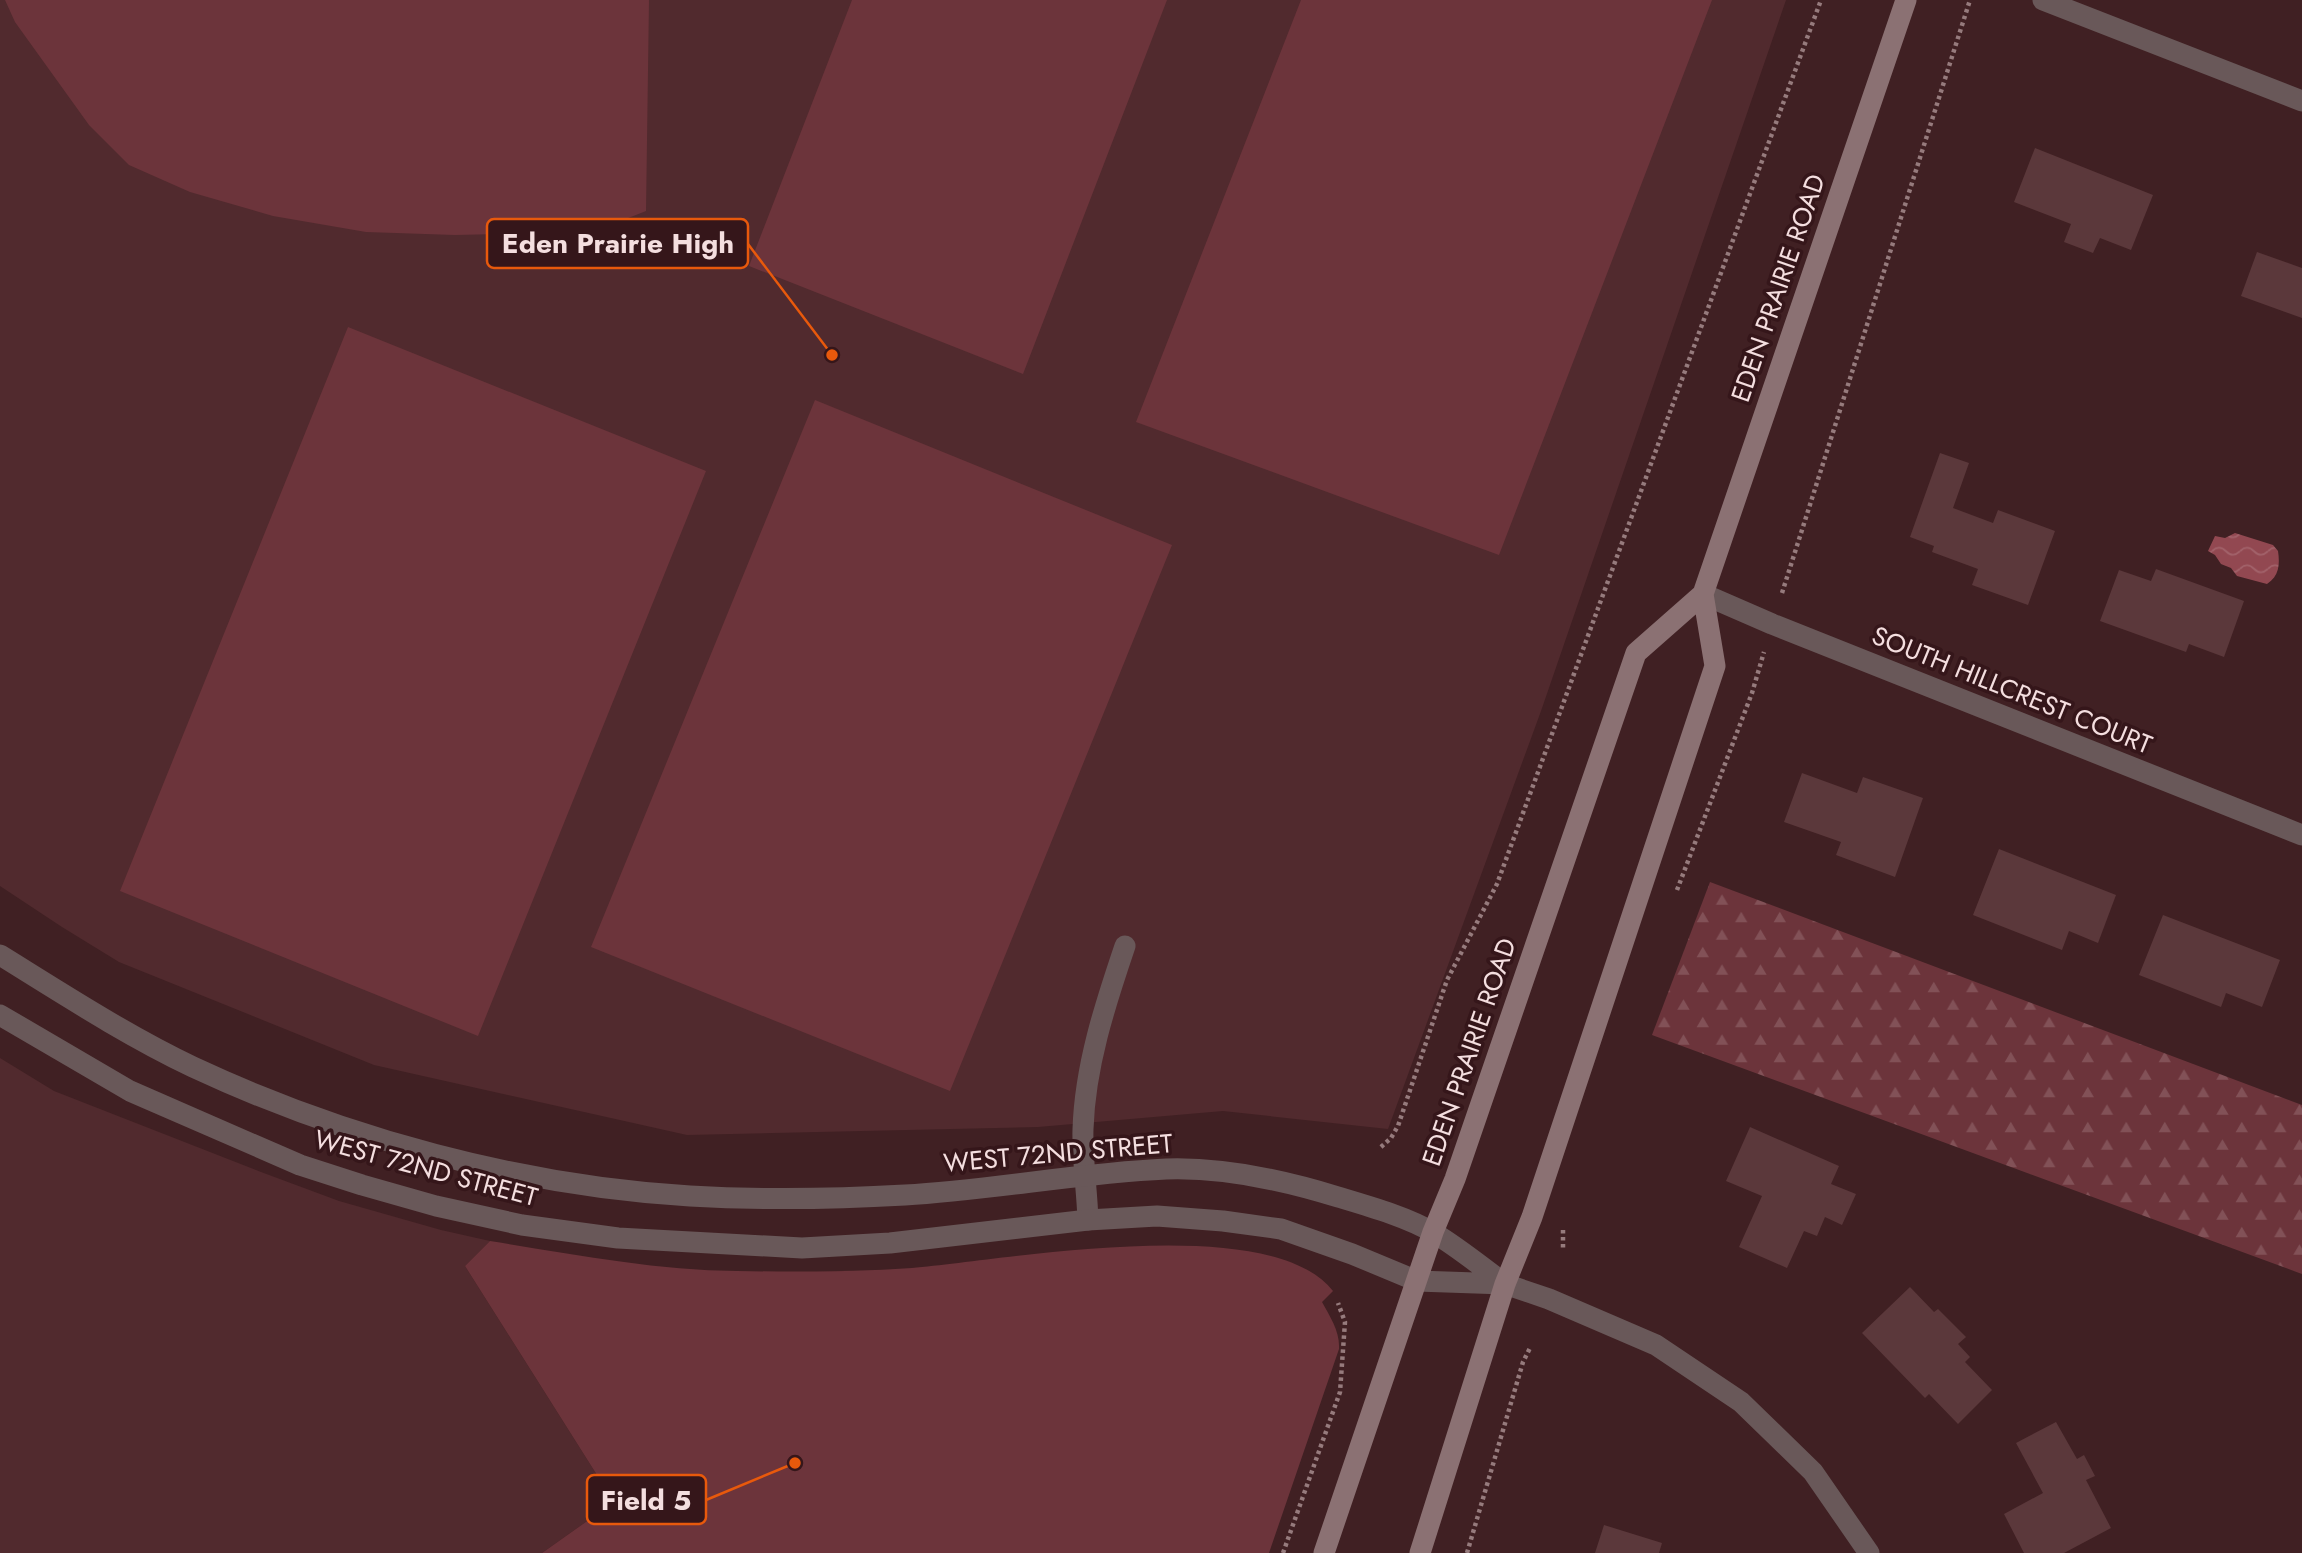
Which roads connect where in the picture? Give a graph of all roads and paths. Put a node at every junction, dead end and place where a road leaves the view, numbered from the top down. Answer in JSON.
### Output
{"nodes":[{"id":1,"x":1821,"y":0,"type":"edge"},
{"id":2,"x":1906,"y":0,"type":"edge"},
{"id":3,"x":2043,"y":0,"type":"edge"},
{"id":4,"x":2302,"y":101,"type":"edge"},
{"id":5,"x":1703,"y":594,"type":"junction"},
{"id":6,"x":2302,"y":835,"type":"edge"},
{"id":7,"x":1125,"y":946,"type":"dead end"},
{"id":8,"x":0,"y":956,"type":"edge"},
{"id":9,"x":0,"y":1015,"type":"edge"},
{"id":10,"x":1381,"y":1147,"type":"dead end"},
{"id":11,"x":1086,"y":1176,"type":"junction"},
{"id":12,"x":1088,"y":1220,"type":"junction"},
{"id":13,"x":1433,"y":1232,"type":"junction"},
{"id":14,"x":1417,"y":1281,"type":"junction"},
{"id":15,"x":1505,"y":1284,"type":"junction"},
{"id":16,"x":1338,"y":1303,"type":"dead end"},
{"id":17,"x":1531,"y":1346,"type":"dead end"},
{"id":18,"x":1283,"y":1553,"type":"edge"},
{"id":19,"x":1324,"y":1553,"type":"edge"},
{"id":20,"x":1420,"y":1553,"type":"edge"},
{"id":21,"x":1467,"y":1553,"type":"edge"},
{"id":22,"x":1869,"y":1553,"type":"edge"}],
"edges":[{"from":1,"to":10,"type":"path"},
{"from":2,"to":5,"type":"main road","name":"EDEN PRAIRIE ROAD"},
{"from":3,"to":4,"type":"street"},
{"from":5,"to":6,"type":"street","name":"SOUTH HILLCREST COURT"},
{"from":5,"to":13,"type":"main road","name":"EDEN PRAIRIE ROAD"},
{"from":5,"to":15,"type":"main road","name":"EDEN PRAIRIE ROAD"},
{"from":7,"to":11,"type":"street"},
{"from":8,"to":11,"type":"street","name":"WEST 72ND STREET"},
{"from":9,"to":12,"type":"street","name":"WEST 72ND STREET"},
{"from":11,"to":12,"type":"street"},
{"from":11,"to":13,"type":"street","name":"WEST 72ND STREET"},
{"from":12,"to":14,"type":"street","name":"WEST 72ND STREET"},
{"from":13,"to":14,"type":"main road","name":"EDEN PRAIRIE ROAD"},
{"from":13,"to":15,"type":"street","name":"WEST 72ND STREET"},
{"from":14,"to":15,"type":"street","name":"WEST 72ND STREET"},
{"from":14,"to":19,"type":"main road","name":"EDEN PRAIRIE ROAD"},
{"from":15,"to":20,"type":"main road","name":"EDEN PRAIRIE ROAD"},
{"from":15,"to":22,"type":"street"},
{"from":16,"to":18,"type":"path"},
{"from":17,"to":21,"type":"path"}]}
